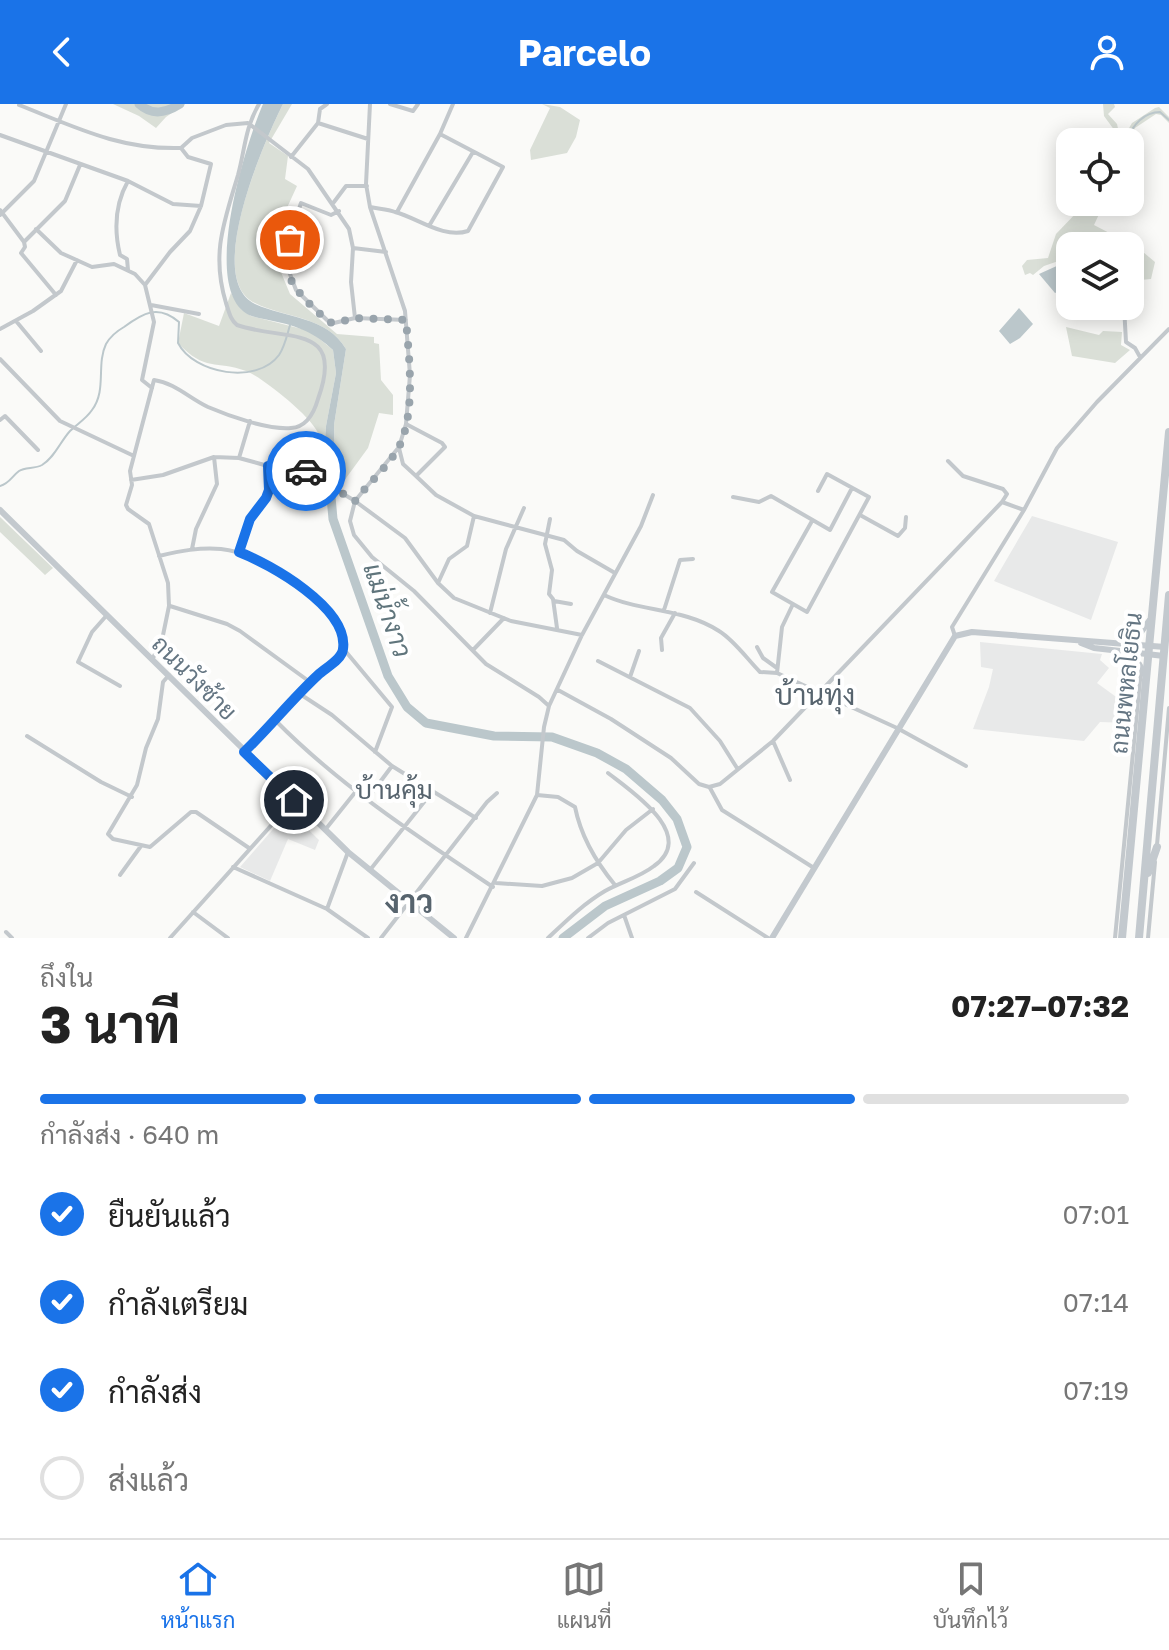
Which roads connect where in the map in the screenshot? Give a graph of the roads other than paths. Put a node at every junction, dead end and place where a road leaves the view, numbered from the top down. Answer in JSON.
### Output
{"nodes":[{"id":1,"x":66,"y":104,"type":"edge"},
{"id":2,"x":259,"y":104,"type":"edge"},
{"id":3,"x":327,"y":104,"type":"edge"},
{"id":4,"x":370,"y":104,"type":"edge"},
{"id":5,"x":390,"y":104,"type":"edge"},
{"id":6,"x":418,"y":104,"type":"edge"},
{"id":7,"x":453,"y":104,"type":"edge"},
{"id":8,"x":19,"y":105,"type":"edge"},
{"id":9,"x":60,"y":121,"type":"junction"},
{"id":10,"x":318,"y":123,"type":"junction"},
{"id":11,"x":250,"y":124,"type":"junction"},
{"id":12,"x":440,"y":134,"type":"junction"},
{"id":13,"x":0,"y":135,"type":"edge"},
{"id":14,"x":368,"y":139,"type":"junction"},
{"id":15,"x":181,"y":148,"type":"junction"},
{"id":16,"x":473,"y":152,"type":"junction"},
{"id":17,"x":47,"y":153,"type":"junction"},
{"id":18,"x":291,"y":157,"type":"junction"},
{"id":19,"x":80,"y":165,"type":"junction"},
{"id":20,"x":128,"y":181,"type":"junction"},
{"id":21,"x":367,"y":186,"type":"junction"},
{"id":22,"x":333,"y":202,"type":"junction"},
{"id":23,"x":201,"y":206,"type":"junction"},
{"id":24,"x":370,"y":207,"type":"junction"},
{"id":25,"x":339,"y":211,"type":"junction"},
{"id":26,"x":1,"y":212,"type":"edge"},
{"id":27,"x":397,"y":212,"type":"junction"},
{"id":28,"x":429,"y":227,"type":"junction"},
{"id":29,"x":36,"y":229,"type":"junction"},
{"id":30,"x":24,"y":242,"type":"junction"},
{"id":31,"x":353,"y":248,"type":"junction"},
{"id":32,"x":386,"y":252,"type":"junction"},
{"id":33,"x":77,"y":260,"type":"junction"},
{"id":34,"x":128,"y":270,"type":"junction"},
{"id":35,"x":145,"y":285,"type":"junction"},
{"id":36,"x":56,"y":295,"type":"junction"},
{"id":37,"x":152,"y":307,"type":"junction"},
{"id":38,"x":199,"y":314,"type":"dead end"},
{"id":39,"x":355,"y":318,"type":"junction"},
{"id":40,"x":406,"y":320,"type":"junction"},
{"id":41,"x":1125,"y":320,"type":"edge"},
{"id":42,"x":16,"y":321,"type":"junction"},
{"id":43,"x":0,"y":329,"type":"edge"},
{"id":44,"x":1169,"y":329,"type":"edge"},
{"id":45,"x":41,"y":351,"type":"dead end"},
{"id":46,"x":1140,"y":357,"type":"junction"},
{"id":47,"x":0,"y":359,"type":"edge"},
{"id":48,"x":152,"y":388,"type":"junction"},
{"id":49,"x":0,"y":420,"type":"edge"},
{"id":50,"x":250,"y":421,"type":"junction"},
{"id":51,"x":406,"y":424,"type":"junction"},
{"id":52,"x":1169,"y":432,"type":"edge"},
{"id":53,"x":399,"y":447,"type":"junction"},
{"id":54,"x":38,"y":450,"type":"dead end"},
{"id":55,"x":134,"y":456,"type":"junction"},
{"id":56,"x":214,"y":457,"type":"junction"},
{"id":57,"x":239,"y":458,"type":"junction"},
{"id":58,"x":948,"y":461,"type":"dead end"},
{"id":59,"x":268,"y":466,"type":"junction"},
{"id":60,"x":416,"y":476,"type":"junction"},
{"id":61,"x":131,"y":480,"type":"junction"},
{"id":62,"x":852,"y":488,"type":"junction"},
{"id":63,"x":818,"y":491,"type":"dead end"},
{"id":64,"x":653,"y":495,"type":"dead end"},
{"id":65,"x":733,"y":497,"type":"dead end"},
{"id":66,"x":355,"y":501,"type":"junction"},
{"id":67,"x":1002,"y":502,"type":"junction"},
{"id":68,"x":524,"y":508,"type":"dead end"},
{"id":69,"x":0,"y":510,"type":"edge"},
{"id":70,"x":1024,"y":510,"type":"junction"},
{"id":71,"x":860,"y":515,"type":"junction"},
{"id":72,"x":474,"y":516,"type":"junction"},
{"id":73,"x":906,"y":517,"type":"dead end"},
{"id":74,"x":550,"y":519,"type":"dead end"},
{"id":75,"x":812,"y":521,"type":"junction"},
{"id":76,"x":516,"y":526,"type":"junction"},
{"id":77,"x":545,"y":536,"type":"junction"},
{"id":78,"x":192,"y":549,"type":"junction"},
{"id":79,"x":239,"y":552,"type":"junction"},
{"id":80,"x":159,"y":556,"type":"junction"},
{"id":81,"x":693,"y":559,"type":"dead end"},
{"id":82,"x":615,"y":573,"type":"junction"},
{"id":83,"x":438,"y":583,"type":"junction"},
{"id":84,"x":604,"y":595,"type":"junction"},
{"id":85,"x":1169,"y":595,"type":"edge"},
{"id":86,"x":553,"y":601,"type":"junction"},
{"id":87,"x":571,"y":604,"type":"dead end"},
{"id":88,"x":793,"y":604,"type":"junction"},
{"id":89,"x":169,"y":606,"type":"junction"},
{"id":90,"x":664,"y":610,"type":"junction"},
{"id":91,"x":490,"y":613,"type":"junction"},
{"id":92,"x":675,"y":613,"type":"junction"},
{"id":93,"x":107,"y":615,"type":"junction"},
{"id":94,"x":1152,"y":615,"type":"junction"},
{"id":95,"x":504,"y":618,"type":"junction"},
{"id":96,"x":557,"y":629,"type":"junction"},
{"id":97,"x":582,"y":635,"type":"junction"},
{"id":98,"x":955,"y":636,"type":"junction"},
{"id":99,"x":1166,"y":645,"type":"edge"},
{"id":100,"x":757,"y":647,"type":"dead end"},
{"id":101,"x":1122,"y":647,"type":"junction"},
{"id":102,"x":473,"y":650,"type":"junction"},
{"id":103,"x":662,"y":650,"type":"dead end"},
{"id":104,"x":1149,"y":650,"type":"junction"},
{"id":105,"x":639,"y":651,"type":"dead end"},
{"id":106,"x":343,"y":652,"type":"junction"},
{"id":107,"x":152,"y":660,"type":"junction"},
{"id":108,"x":598,"y":661,"type":"dead end"},
{"id":109,"x":1141,"y":667,"type":"junction"},
{"id":110,"x":778,"y":671,"type":"junction"},
{"id":111,"x":169,"y":675,"type":"junction"},
{"id":112,"x":630,"y":677,"type":"junction"},
{"id":113,"x":1146,"y":679,"type":"junction"},
{"id":114,"x":310,"y":682,"type":"junction"},
{"id":115,"x":120,"y":686,"type":"dead end"},
{"id":116,"x":558,"y":690,"type":"junction"},
{"id":117,"x":819,"y":693,"type":"junction"},
{"id":118,"x":300,"y":694,"type":"junction"},
{"id":119,"x":549,"y":706,"type":"junction"},
{"id":120,"x":1169,"y":708,"type":"edge"},
{"id":121,"x":276,"y":721,"type":"junction"},
{"id":122,"x":897,"y":728,"type":"junction"},
{"id":123,"x":27,"y":736,"type":"dead end"},
{"id":124,"x":773,"y":741,"type":"junction"},
{"id":125,"x":244,"y":752,"type":"junction"},
{"id":126,"x":375,"y":752,"type":"junction"},
{"id":127,"x":392,"y":766,"type":"junction"},
{"id":128,"x":966,"y":766,"type":"dead end"},
{"id":129,"x":737,"y":768,"type":"junction"},
{"id":130,"x":608,"y":773,"type":"dead end"},
{"id":131,"x":790,"y":780,"type":"dead end"},
{"id":132,"x":709,"y":787,"type":"junction"},
{"id":133,"x":357,"y":790,"type":"junction"},
{"id":134,"x":432,"y":792,"type":"junction"},
{"id":135,"x":497,"y":793,"type":"dead end"},
{"id":136,"x":537,"y":795,"type":"junction"},
{"id":137,"x":132,"y":797,"type":"junction"},
{"id":138,"x":368,"y":798,"type":"junction"},
{"id":139,"x":294,"y":800,"type":"junction"},
{"id":140,"x":653,"y":809,"type":"junction"},
{"id":141,"x":476,"y":818,"type":"junction"},
{"id":142,"x":406,"y":826,"type":"junction"},
{"id":143,"x":325,"y":830,"type":"junction"},
{"id":144,"x":141,"y":846,"type":"junction"},
{"id":145,"x":1157,"y":847,"type":"junction"},
{"id":146,"x":249,"y":848,"type":"junction"},
{"id":147,"x":348,"y":852,"type":"junction"},
{"id":148,"x":446,"y":855,"type":"junction"},
{"id":149,"x":598,"y":863,"type":"junction"},
{"id":150,"x":694,"y":863,"type":"dead end"},
{"id":151,"x":233,"y":867,"type":"junction"},
{"id":152,"x":814,"y":868,"type":"junction"},
{"id":153,"x":370,"y":870,"type":"junction"},
{"id":154,"x":120,"y":875,"type":"dead end"},
{"id":155,"x":494,"y":885,"type":"junction"},
{"id":156,"x":615,"y":885,"type":"junction"},
{"id":157,"x":1144,"y":886,"type":"junction"},
{"id":158,"x":696,"y":892,"type":"dead end"},
{"id":159,"x":409,"y":902,"type":"junction"},
{"id":160,"x":327,"y":909,"type":"junction"},
{"id":161,"x":193,"y":912,"type":"junction"},
{"id":162,"x":624,"y":915,"type":"junction"},
{"id":163,"x":6,"y":932,"type":"dead end"},
{"id":164,"x":12,"y":938,"type":"edge"},
{"id":165,"x":170,"y":938,"type":"edge"},
{"id":166,"x":228,"y":938,"type":"edge"},
{"id":167,"x":368,"y":938,"type":"edge"},
{"id":168,"x":381,"y":938,"type":"edge"},
{"id":169,"x":454,"y":938,"type":"edge"},
{"id":170,"x":466,"y":938,"type":"edge"},
{"id":171,"x":548,"y":938,"type":"edge"},
{"id":172,"x":588,"y":938,"type":"edge"},
{"id":173,"x":632,"y":938,"type":"edge"},
{"id":174,"x":770,"y":938,"type":"edge"},
{"id":175,"x":1115,"y":938,"type":"edge"},
{"id":176,"x":1122,"y":938,"type":"edge"},
{"id":177,"x":1139,"y":938,"type":"edge"},
{"id":178,"x":1148,"y":938,"type":"edge"}],
"edges":[{"from":1,"to":9,"type":"street"},
{"from":2,"to":11,"type":"street"},
{"from":3,"to":10,"type":"street"},
{"from":4,"to":14,"type":"street"},
{"from":5,"to":6,"type":"street"},
{"from":7,"to":12,"type":"street"},
{"from":8,"to":9,"type":"street"},
{"from":9,"to":15,"type":"street"},
{"from":9,"to":17,"type":"street"},
{"from":10,"to":14,"type":"street"},
{"from":10,"to":18,"type":"street"},
{"from":11,"to":15,"type":"street"},
{"from":11,"to":18,"type":"street"},
{"from":11,"to":50,"type":"street"},
{"from":12,"to":16,"type":"street"},
{"from":12,"to":27,"type":"street"},
{"from":13,"to":17,"type":"street"},
{"from":14,"to":21,"type":"street"},
{"from":15,"to":23,"type":"street"},
{"from":16,"to":28,"type":"street"},
{"from":16,"to":28,"type":"street"},
{"from":17,"to":19,"type":"street"},
{"from":17,"to":26,"type":"street"},
{"from":18,"to":22,"type":"street"},
{"from":19,"to":20,"type":"street"},
{"from":19,"to":29,"type":"street"},
{"from":20,"to":23,"type":"street"},
{"from":20,"to":34,"type":"street"},
{"from":21,"to":22,"type":"street"},
{"from":21,"to":24,"type":"street"},
{"from":22,"to":25,"type":"street"},
{"from":23,"to":35,"type":"street"},
{"from":24,"to":27,"type":"street"},
{"from":24,"to":32,"type":"street"},
{"from":25,"to":31,"type":"street"},
{"from":25,"to":39,"type":"street"},
{"from":26,"to":30,"type":"street"},
{"from":27,"to":28,"type":"street"},
{"from":29,"to":30,"type":"street"},
{"from":29,"to":33,"type":"street"},
{"from":30,"to":36,"type":"street"},
{"from":31,"to":32,"type":"street"},
{"from":31,"to":39,"type":"street"},
{"from":32,"to":40,"type":"street"},
{"from":33,"to":34,"type":"street"},
{"from":33,"to":36,"type":"street"},
{"from":34,"to":35,"type":"street"},
{"from":35,"to":37,"type":"street"},
{"from":36,"to":42,"type":"street"},
{"from":37,"to":38,"type":"street"},
{"from":37,"to":48,"type":"street"},
{"from":39,"to":40,"type":"street"},
{"from":40,"to":51,"type":"street"},
{"from":41,"to":46,"type":"street"},
{"from":42,"to":43,"type":"street"},
{"from":42,"to":45,"type":"street"},
{"from":44,"to":46,"type":"street"},
{"from":46,"to":70,"type":"street"},
{"from":47,"to":55,"type":"street"},
{"from":48,"to":50,"type":"street"},
{"from":48,"to":55,"type":"street"},
{"from":49,"to":54,"type":"street"},
{"from":50,"to":57,"type":"street"},
{"from":51,"to":53,"type":"street"},
{"from":51,"to":60,"type":"street"},
{"from":52,"to":94,"type":"highway","name":"ถนนพหลโยธิน"},
{"from":53,"to":60,"type":"street"},
{"from":53,"to":66,"type":"street"},
{"from":55,"to":61,"type":"street"},
{"from":56,"to":57,"type":"street"},
{"from":56,"to":61,"type":"street"},
{"from":56,"to":78,"type":"street"},
{"from":57,"to":59,"type":"street"},
{"from":58,"to":67,"type":"street"},
{"from":59,"to":66,"type":"street"},
{"from":59,"to":79,"type":"street"},
{"from":60,"to":72,"type":"street"},
{"from":61,"to":80,"type":"street"},
{"from":62,"to":63,"type":"street"},
{"from":62,"to":71,"type":"street"},
{"from":62,"to":75,"type":"street"},
{"from":64,"to":82,"type":"street"},
{"from":65,"to":75,"type":"street"},
{"from":66,"to":83,"type":"street"},
{"from":66,"to":102,"type":"street"},
{"from":67,"to":70,"type":"street"},
{"from":67,"to":117,"type":"street"},
{"from":68,"to":76,"type":"street"},
{"from":69,"to":93,"type":"main road","name":"ถนนวังซ้าย"},
{"from":70,"to":98,"type":"street"},
{"from":71,"to":73,"type":"street"},
{"from":71,"to":88,"type":"street"},
{"from":72,"to":76,"type":"street"},
{"from":72,"to":83,"type":"street"},
{"from":74,"to":77,"type":"street"},
{"from":75,"to":88,"type":"street"},
{"from":76,"to":77,"type":"street"},
{"from":76,"to":91,"type":"street"},
{"from":77,"to":82,"type":"street"},
{"from":77,"to":86,"type":"street"},
{"from":78,"to":79,"type":"street"},
{"from":78,"to":80,"type":"street"},
{"from":79,"to":106,"type":"street"},
{"from":80,"to":89,"type":"street"},
{"from":81,"to":90,"type":"street"},
{"from":82,"to":84,"type":"street"},
{"from":83,"to":91,"type":"street"},
{"from":84,"to":90,"type":"street"},
{"from":84,"to":97,"type":"street"},
{"from":85,"to":99,"type":"highway","name":"ถนนพหลโยธิน"},
{"from":86,"to":87,"type":"street"},
{"from":86,"to":96,"type":"street"},
{"from":88,"to":110,"type":"street"},
{"from":89,"to":107,"type":"street"},
{"from":89,"to":114,"type":"street"},
{"from":90,"to":92,"type":"street"},
{"from":91,"to":95,"type":"street"},
{"from":92,"to":103,"type":"street"},
{"from":92,"to":110,"type":"street"},
{"from":93,"to":107,"type":"main road","name":"ถนนวังซ้าย"},
{"from":93,"to":115,"type":"street"},
{"from":94,"to":101,"type":"main road"},
{"from":94,"to":104,"type":"highway","name":"ถนนพหลโยธิน"},
{"from":95,"to":96,"type":"street"},
{"from":95,"to":102,"type":"street"},
{"from":96,"to":97,"type":"street"},
{"from":97,"to":116,"type":"street"},
{"from":98,"to":101,"type":"main road"},
{"from":98,"to":122,"type":"main road"},
{"from":99,"to":104,"type":"main road"},
{"from":99,"to":157,"type":"highway","name":"ถนนพหลโยธิน"},
{"from":100,"to":110,"type":"street"},
{"from":101,"to":104,"type":"main road"},
{"from":101,"to":109,"type":"main road"},
{"from":102,"to":119,"type":"street"},
{"from":104,"to":113,"type":"highway","name":"ถนนพหลโยธิน"},
{"from":105,"to":112,"type":"street"},
{"from":106,"to":114,"type":"street"},
{"from":106,"to":126,"type":"street"},
{"from":107,"to":111,"type":"main road","name":"ถนนวังซ้าย"},
{"from":108,"to":112,"type":"street"},
{"from":109,"to":113,"type":"main road"},
{"from":109,"to":175,"type":"street"},
{"from":110,"to":117,"type":"street"},
{"from":111,"to":125,"type":"main road","name":"ถนนวังซ้าย"},
{"from":111,"to":137,"type":"street"},
{"from":112,"to":129,"type":"street"},
{"from":113,"to":176,"type":"highway","name":"ถนนพหลโยธิน"},
{"from":114,"to":118,"type":"street"},
{"from":116,"to":119,"type":"street"},
{"from":116,"to":132,"type":"street"},
{"from":117,"to":122,"type":"street"},
{"from":117,"to":124,"type":"street"},
{"from":118,"to":121,"type":"street"},
{"from":118,"to":126,"type":"street"},
{"from":119,"to":136,"type":"street"},
{"from":120,"to":145,"type":"street"},
{"from":121,"to":125,"type":"street"},
{"from":121,"to":133,"type":"street"},
{"from":122,"to":128,"type":"street"},
{"from":122,"to":152,"type":"main road"},
{"from":123,"to":137,"type":"street"},
{"from":124,"to":129,"type":"street"},
{"from":124,"to":131,"type":"street"},
{"from":125,"to":139,"type":"main road","name":"ถนนวังซ้าย"},
{"from":126,"to":127,"type":"street"},
{"from":127,"to":134,"type":"street"},
{"from":127,"to":138,"type":"street"},
{"from":129,"to":132,"type":"street"},
{"from":130,"to":140,"type":"street"},
{"from":132,"to":152,"type":"street"},
{"from":133,"to":138,"type":"street"},
{"from":133,"to":143,"type":"street"},
{"from":134,"to":141,"type":"street"},
{"from":134,"to":142,"type":"street"},
{"from":135,"to":141,"type":"street"},
{"from":136,"to":149,"type":"street"},
{"from":136,"to":155,"type":"street"},
{"from":137,"to":144,"type":"street"},
{"from":138,"to":142,"type":"street"},
{"from":139,"to":143,"type":"main road","name":"ถนนวังซ้าย"},
{"from":139,"to":146,"type":"street"},
{"from":140,"to":149,"type":"street"},
{"from":140,"to":156,"type":"street"},
{"from":141,"to":148,"type":"street"},
{"from":142,"to":148,"type":"street"},
{"from":142,"to":153,"type":"street"},
{"from":143,"to":147,"type":"main road","name":"ถนนวังซ้าย"},
{"from":144,"to":146,"type":"street"},
{"from":144,"to":154,"type":"street"},
{"from":145,"to":157,"type":"highway"},
{"from":145,"to":178,"type":"street"},
{"from":146,"to":151,"type":"street"},
{"from":147,"to":153,"type":"main road","name":"ถนนวังซ้าย"},
{"from":147,"to":160,"type":"street"},
{"from":148,"to":155,"type":"street"},
{"from":148,"to":159,"type":"street"},
{"from":149,"to":155,"type":"street"},
{"from":149,"to":156,"type":"street"},
{"from":150,"to":162,"type":"street"},
{"from":151,"to":160,"type":"street"},
{"from":151,"to":161,"type":"street"},
{"from":152,"to":174,"type":"main road"},
{"from":153,"to":159,"type":"main road","name":"ถนนวังซ้าย"},
{"from":155,"to":170,"type":"street"},
{"from":156,"to":171,"type":"street"},
{"from":157,"to":177,"type":"highway","name":"ถนนพหลโยธิน"},
{"from":158,"to":174,"type":"street"},
{"from":159,"to":168,"type":"street"},
{"from":159,"to":169,"type":"main road","name":"ถนนวังซ้าย"},
{"from":160,"to":167,"type":"street"},
{"from":161,"to":165,"type":"street"},
{"from":161,"to":166,"type":"street"},
{"from":162,"to":172,"type":"street"},
{"from":162,"to":173,"type":"street"},
{"from":163,"to":164,"type":"street"}]}
